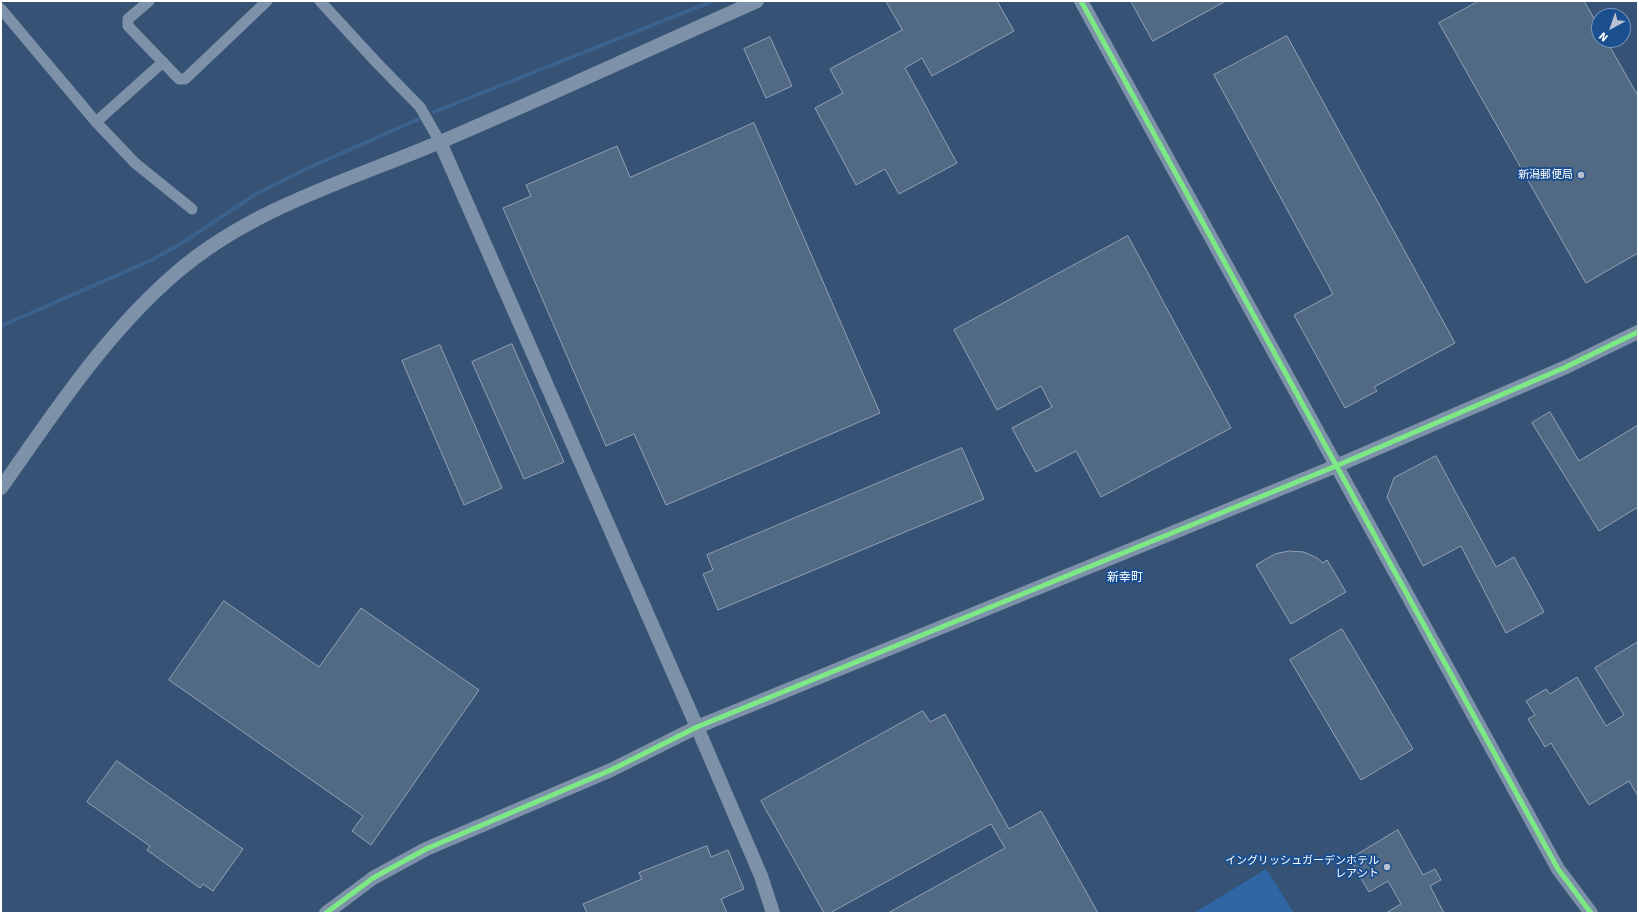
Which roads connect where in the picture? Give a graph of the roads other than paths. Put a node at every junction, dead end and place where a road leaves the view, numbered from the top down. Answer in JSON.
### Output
{"nodes":[{"id":1,"x":149,"y":1,"type":"edge"},
{"id":2,"x":267,"y":1,"type":"edge"},
{"id":3,"x":320,"y":1,"type":"edge"},
{"id":4,"x":757,"y":1,"type":"edge"},
{"id":5,"x":1081,"y":1,"type":"edge"},
{"id":6,"x":1,"y":9,"type":"edge"},
{"id":7,"x":163,"y":62,"type":"junction"},
{"id":8,"x":96,"y":122,"type":"junction"},
{"id":9,"x":440,"y":142,"type":"junction"},
{"id":10,"x":192,"y":209,"type":"dead end"},
{"id":11,"x":1638,"y":332,"type":"edge"},
{"id":12,"x":1336,"y":466,"type":"junction"},
{"id":13,"x":1,"y":488,"type":"edge"},
{"id":14,"x":697,"y":726,"type":"junction"},
{"id":15,"x":326,"y":913,"type":"edge"},
{"id":16,"x":773,"y":913,"type":"edge"},
{"id":17,"x":1591,"y":913,"type":"edge"}],
"edges":[{"from":1,"to":7,"type":"street"},
{"from":2,"to":7,"type":"street"},
{"from":3,"to":9,"type":"street"},
{"from":4,"to":9,"type":"street"},
{"from":5,"to":12,"type":"street"},
{"from":6,"to":8,"type":"street"},
{"from":7,"to":8,"type":"street"},
{"from":8,"to":10,"type":"street"},
{"from":9,"to":13,"type":"street"},
{"from":9,"to":14,"type":"street"},
{"from":11,"to":12,"type":"street"},
{"from":12,"to":14,"type":"street"},
{"from":12,"to":17,"type":"street"},
{"from":14,"to":15,"type":"street"},
{"from":14,"to":16,"type":"street"}]}
